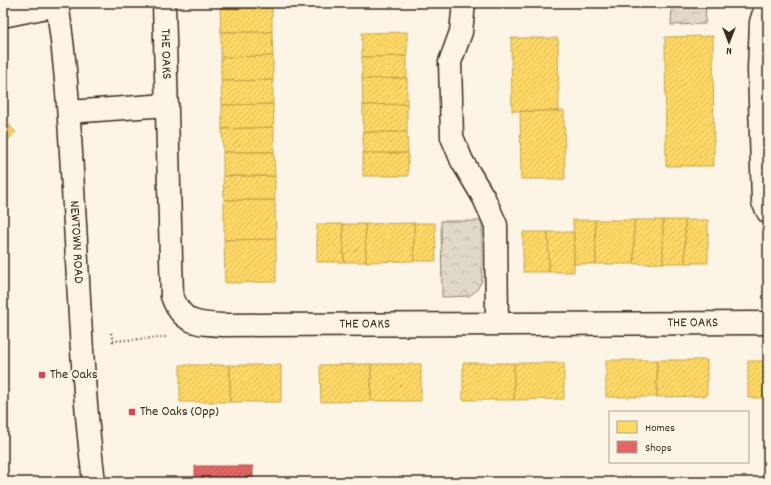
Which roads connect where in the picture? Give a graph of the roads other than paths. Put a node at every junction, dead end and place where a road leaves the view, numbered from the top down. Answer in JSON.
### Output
{"nodes":[{"id":1,"x":164,"y":3,"type":"edge"},
{"id":2,"x":464,"y":3,"type":"edge"},
{"id":3,"x":767,"y":3,"type":"edge"},
{"id":4,"x":57,"y":4,"type":"edge"},
{"id":5,"x":3,"y":16,"type":"edge"},
{"id":6,"x":167,"y":105,"type":"junction"},
{"id":7,"x":70,"y":112,"type":"junction"},
{"id":8,"x":768,"y":212,"type":"edge"},
{"id":9,"x":497,"y":323,"type":"junction"},
{"id":10,"x":768,"y":323,"type":"edge"},
{"id":11,"x":94,"y":482,"type":"edge"}],
"edges":[{"from":1,"to":6,"type":"street","name":"THE OAKS"},
{"from":2,"to":9,"type":"street"},
{"from":3,"to":8,"type":"street"},
{"from":4,"to":5,"type":"street"},
{"from":4,"to":7,"type":"street","name":"NEWTOWN ROAD"},
{"from":6,"to":7,"type":"street"},
{"from":6,"to":9,"type":"street","name":"THE OAKS"},
{"from":7,"to":11,"type":"street","name":"NEWTOWN ROAD"},
{"from":9,"to":10,"type":"street","name":"THE OAKS"}]}
